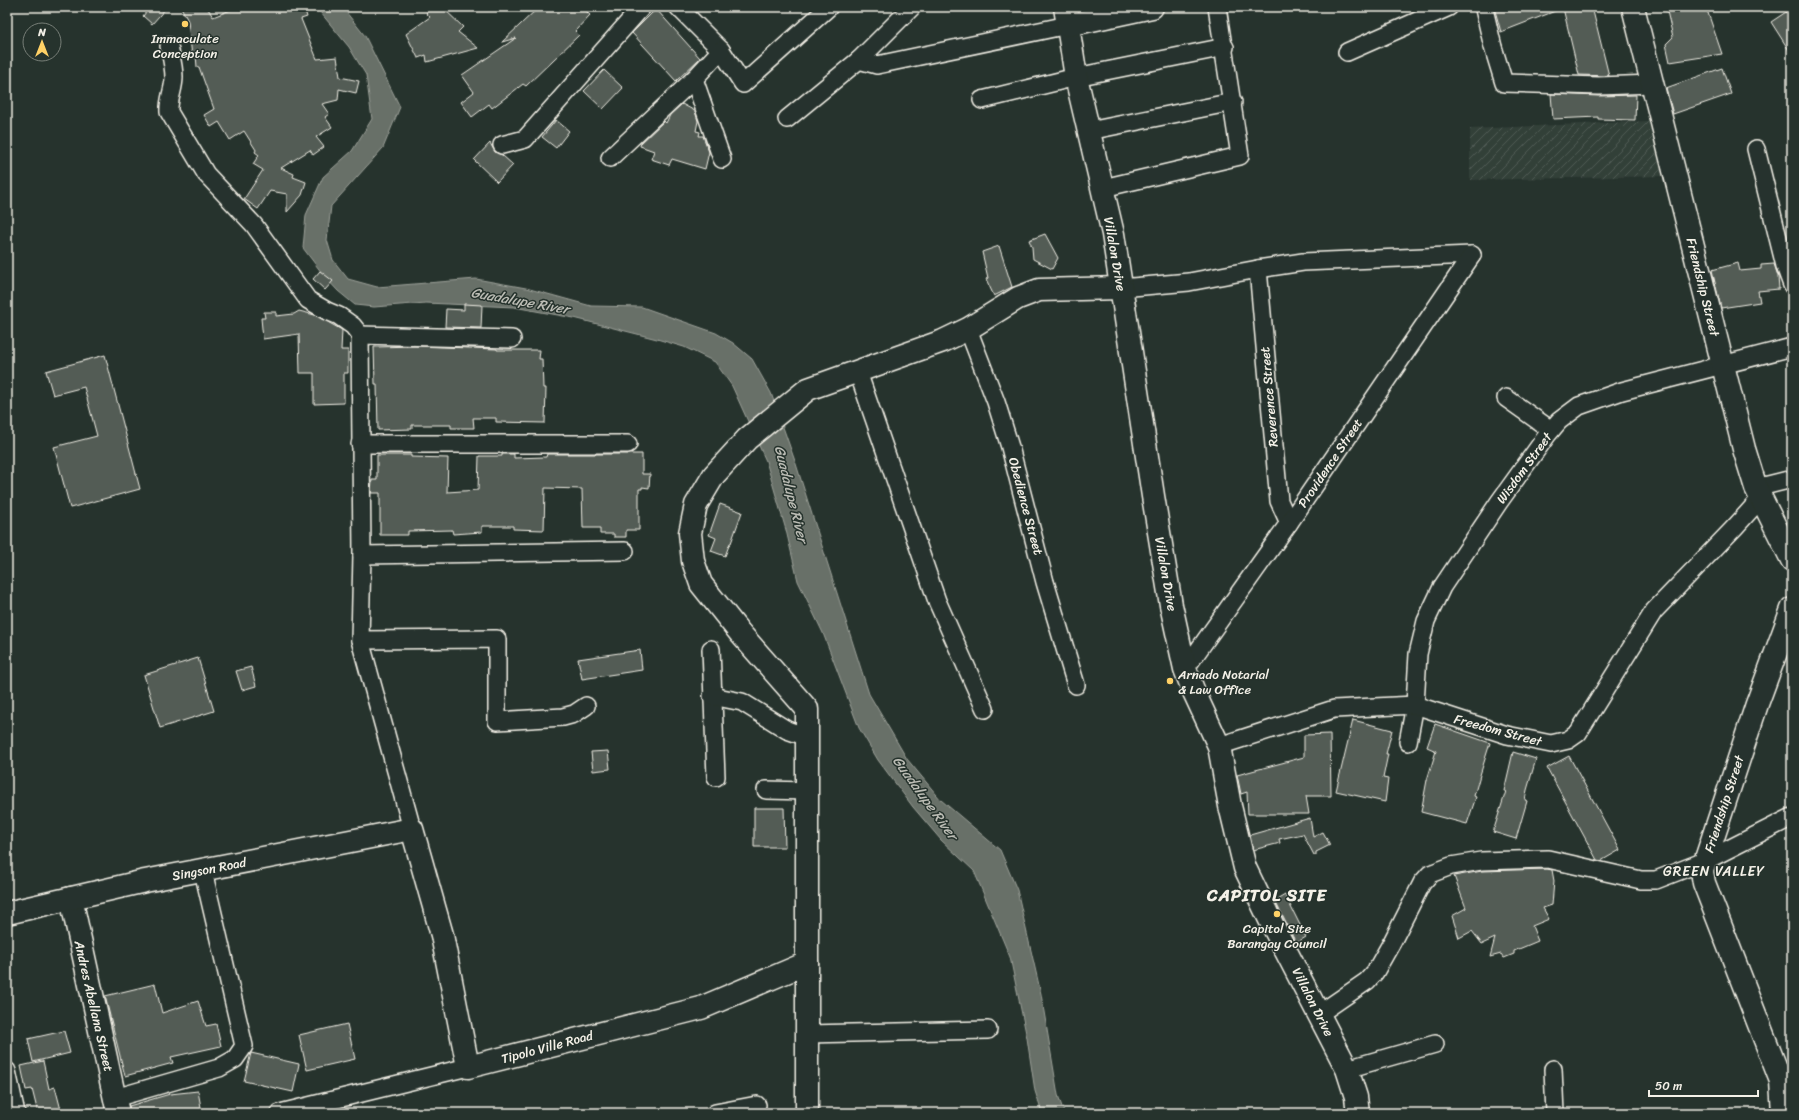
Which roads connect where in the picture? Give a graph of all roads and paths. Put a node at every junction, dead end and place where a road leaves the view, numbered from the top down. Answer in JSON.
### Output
{"nodes":[{"id":1,"x":642,"y":7,"type":"edge"},
{"id":2,"x":678,"y":7,"type":"edge"},
{"id":3,"x":912,"y":7,"type":"edge"},
{"id":4,"x":1152,"y":7,"type":"edge"},
{"id":5,"x":1218,"y":7,"type":"edge"},
{"id":6,"x":1449,"y":7,"type":"edge"},
{"id":7,"x":1633,"y":7,"type":"edge"},
{"id":8,"x":1484,"y":8,"type":"dead end"},
{"id":9,"x":825,"y":9,"type":"edge"},
{"id":10,"x":1430,"y":11,"type":"edge"},
{"id":11,"x":1067,"y":16,"type":"edge"},
{"id":12,"x":169,"y":46,"type":"dead end"},
{"id":13,"x":1225,"y":47,"type":"junction"},
{"id":14,"x":720,"y":50,"type":"junction"},
{"id":15,"x":1347,"y":52,"type":"dead end"},
{"id":16,"x":859,"y":60,"type":"junction"},
{"id":17,"x":1076,"y":77,"type":"junction"},
{"id":18,"x":694,"y":79,"type":"junction"},
{"id":19,"x":1652,"y":84,"type":"junction"},
{"id":20,"x":982,"y":100,"type":"dead end"},
{"id":21,"x":1233,"y":102,"type":"junction"},
{"id":22,"x":788,"y":119,"type":"dead end"},
{"id":23,"x":1089,"y":131,"type":"junction"},
{"id":24,"x":502,"y":145,"type":"dead end"},
{"id":25,"x":1756,"y":149,"type":"dead end"},
{"id":26,"x":610,"y":158,"type":"dead end"},
{"id":27,"x":722,"y":159,"type":"dead end"},
{"id":28,"x":1102,"y":188,"type":"junction"},
{"id":29,"x":1258,"y":268,"type":"junction"},
{"id":30,"x":1792,"y":285,"type":"edge"},
{"id":31,"x":1121,"y":288,"type":"junction"},
{"id":32,"x":968,"y":329,"type":"junction"},
{"id":33,"x":360,"y":335,"type":"junction"},
{"id":34,"x":512,"y":340,"type":"dead end"},
{"id":35,"x":1792,"y":347,"type":"edge"},
{"id":36,"x":1723,"y":365,"type":"junction"},
{"id":37,"x":858,"y":372,"type":"junction"},
{"id":38,"x":1506,"y":398,"type":"dead end"},
{"id":39,"x":1551,"y":430,"type":"junction"},
{"id":40,"x":360,"y":444,"type":"junction"},
{"id":41,"x":628,"y":444,"type":"dead end"},
{"id":42,"x":1792,"y":479,"type":"edge"},
{"id":43,"x":1758,"y":493,"type":"junction"},
{"id":44,"x":1289,"y":523,"type":"junction"},
{"id":45,"x":625,"y":551,"type":"dead end"},
{"id":46,"x":362,"y":555,"type":"junction"},
{"id":47,"x":1792,"y":560,"type":"edge"},
{"id":48,"x":1792,"y":609,"type":"edge"},
{"id":49,"x":360,"y":640,"type":"junction"},
{"id":50,"x":711,"y":649,"type":"dead end"},
{"id":51,"x":1185,"y":669,"type":"junction"},
{"id":52,"x":1076,"y":685,"type":"dead end"},
{"id":53,"x":712,"y":696,"type":"junction"},
{"id":54,"x":1415,"y":705,"type":"junction"},
{"id":55,"x":586,"y":706,"type":"dead end"},
{"id":56,"x":985,"y":709,"type":"dead end"},
{"id":57,"x":807,"y":737,"type":"junction"},
{"id":58,"x":1408,"y":742,"type":"dead end"},
{"id":59,"x":1219,"y":746,"type":"junction"},
{"id":60,"x":716,"y":777,"type":"dead end"},
{"id":61,"x":766,"y":790,"type":"dead end"},
{"id":62,"x":807,"y":791,"type":"junction"},
{"id":63,"x":1792,"y":816,"type":"edge"},
{"id":64,"x":412,"y":829,"type":"junction"},
{"id":65,"x":1705,"y":861,"type":"junction"},
{"id":66,"x":203,"y":871,"type":"junction"},
{"id":67,"x":71,"y":898,"type":"junction"},
{"id":68,"x":7,"y":913,"type":"edge"},
{"id":69,"x":807,"y":963,"type":"junction"},
{"id":70,"x":1319,"y":1014,"type":"junction"},
{"id":71,"x":988,"y":1030,"type":"dead end"},
{"id":72,"x":807,"y":1034,"type":"junction"},
{"id":73,"x":1435,"y":1044,"type":"dead end"},
{"id":74,"x":468,"y":1067,"type":"junction"},
{"id":75,"x":1347,"y":1069,"type":"junction"},
{"id":76,"x":1553,"y":1069,"type":"dead end"},
{"id":77,"x":7,"y":1071,"type":"edge"},
{"id":78,"x":116,"y":1105,"type":"edge"},
{"id":79,"x":757,"y":1105,"type":"dead end"},
{"id":80,"x":16,"y":1113,"type":"edge"},
{"id":81,"x":280,"y":1113,"type":"edge"},
{"id":82,"x":715,"y":1113,"type":"edge"},
{"id":83,"x":808,"y":1113,"type":"edge"},
{"id":84,"x":1358,"y":1113,"type":"edge"},
{"id":85,"x":1555,"y":1113,"type":"edge"},
{"id":86,"x":1783,"y":1113,"type":"edge"}],
"edges":[{"from":1,"to":24,"type":"street"},
{"from":2,"to":14,"type":"street"},
{"from":3,"to":16,"type":"street"},
{"from":4,"to":11,"type":"street"},
{"from":5,"to":13,"type":"street"},
{"from":6,"to":10,"type":"street"},
{"from":7,"to":19,"type":"street","name":"Friendship Street"},
{"from":8,"to":19,"type":"street"},
{"from":9,"to":14,"type":"street"},
{"from":10,"to":15,"type":"street"},
{"from":11,"to":16,"type":"street"},
{"from":11,"to":17,"type":"street","name":"Villalon Drive"},
{"from":12,"to":33,"type":"street"},
{"from":13,"to":17,"type":"street"},
{"from":13,"to":21,"type":"street"},
{"from":14,"to":18,"type":"street"},
{"from":16,"to":22,"type":"street"},
{"from":17,"to":20,"type":"street"},
{"from":17,"to":23,"type":"street","name":"Villalon Drive"},
{"from":18,"to":26,"type":"street"},
{"from":18,"to":27,"type":"street"},
{"from":19,"to":36,"type":"street","name":"Friendship Street"},
{"from":21,"to":23,"type":"street"},
{"from":21,"to":28,"type":"street"},
{"from":23,"to":28,"type":"street","name":"Villalon Drive"},
{"from":25,"to":30,"type":"street"},
{"from":28,"to":31,"type":"street","name":"Villalon Drive"},
{"from":29,"to":31,"type":"street"},
{"from":29,"to":44,"type":"street","name":"Reverence Street"},
{"from":29,"to":44,"type":"street","name":"Providence Street"},
{"from":31,"to":32,"type":"street"},
{"from":31,"to":51,"type":"street","name":"Villalon Drive"},
{"from":32,"to":37,"type":"street"},
{"from":32,"to":52,"type":"street","name":"Obedience Street"},
{"from":33,"to":34,"type":"street"},
{"from":33,"to":40,"type":"street"},
{"from":35,"to":36,"type":"street","name":"Wisdom Street"},
{"from":36,"to":39,"type":"street","name":"Wisdom Street"},
{"from":36,"to":43,"type":"street","name":"Friendship Street"},
{"from":37,"to":56,"type":"street"},
{"from":37,"to":57,"type":"street"},
{"from":38,"to":39,"type":"street"},
{"from":39,"to":54,"type":"street","name":"Wisdom Street"},
{"from":40,"to":41,"type":"street"},
{"from":40,"to":46,"type":"street"},
{"from":42,"to":43,"type":"street"},
{"from":43,"to":47,"type":"street","name":"Friendship Street"},
{"from":43,"to":54,"type":"street","name":"Freedom Street"},
{"from":44,"to":51,"type":"street","name":"Providence Street"},
{"from":45,"to":46,"type":"street"},
{"from":46,"to":49,"type":"street"},
{"from":48,"to":65,"type":"street","name":"Friendship Street"},
{"from":49,"to":55,"type":"street"},
{"from":49,"to":64,"type":"street"},
{"from":50,"to":53,"type":"street"},
{"from":51,"to":59,"type":"street","name":"Villalon Drive"},
{"from":53,"to":57,"type":"street"},
{"from":53,"to":60,"type":"street"},
{"from":54,"to":58,"type":"street","name":"Wisdom Street"},
{"from":54,"to":59,"type":"street","name":"Freedom Street"},
{"from":57,"to":62,"type":"street"},
{"from":59,"to":70,"type":"street","name":"Villalon Drive"},
{"from":61,"to":62,"type":"street"},
{"from":62,"to":69,"type":"street"},
{"from":63,"to":65,"type":"street"},
{"from":64,"to":66,"type":"street","name":"Singson Road"},
{"from":64,"to":74,"type":"street"},
{"from":65,"to":70,"type":"street"},
{"from":65,"to":86,"type":"street","name":"Friendship Street"},
{"from":66,"to":67,"type":"street","name":"Singson Road"},
{"from":66,"to":78,"type":"street"},
{"from":67,"to":68,"type":"street","name":"Singson Road"},
{"from":67,"to":78,"type":"street","name":"Andres Abellana Street"},
{"from":69,"to":72,"type":"street"},
{"from":69,"to":74,"type":"street","name":"Tipolo Ville Road"},
{"from":70,"to":75,"type":"street","name":"Villalon Drive"},
{"from":71,"to":72,"type":"street"},
{"from":72,"to":83,"type":"street"},
{"from":73,"to":75,"type":"street"},
{"from":74,"to":81,"type":"street","name":"Tipolo Ville Road"},
{"from":75,"to":84,"type":"street","name":"Villalon Drive"},
{"from":76,"to":85,"type":"street"},
{"from":77,"to":80,"type":"street"},
{"from":79,"to":82,"type":"street"}]}
